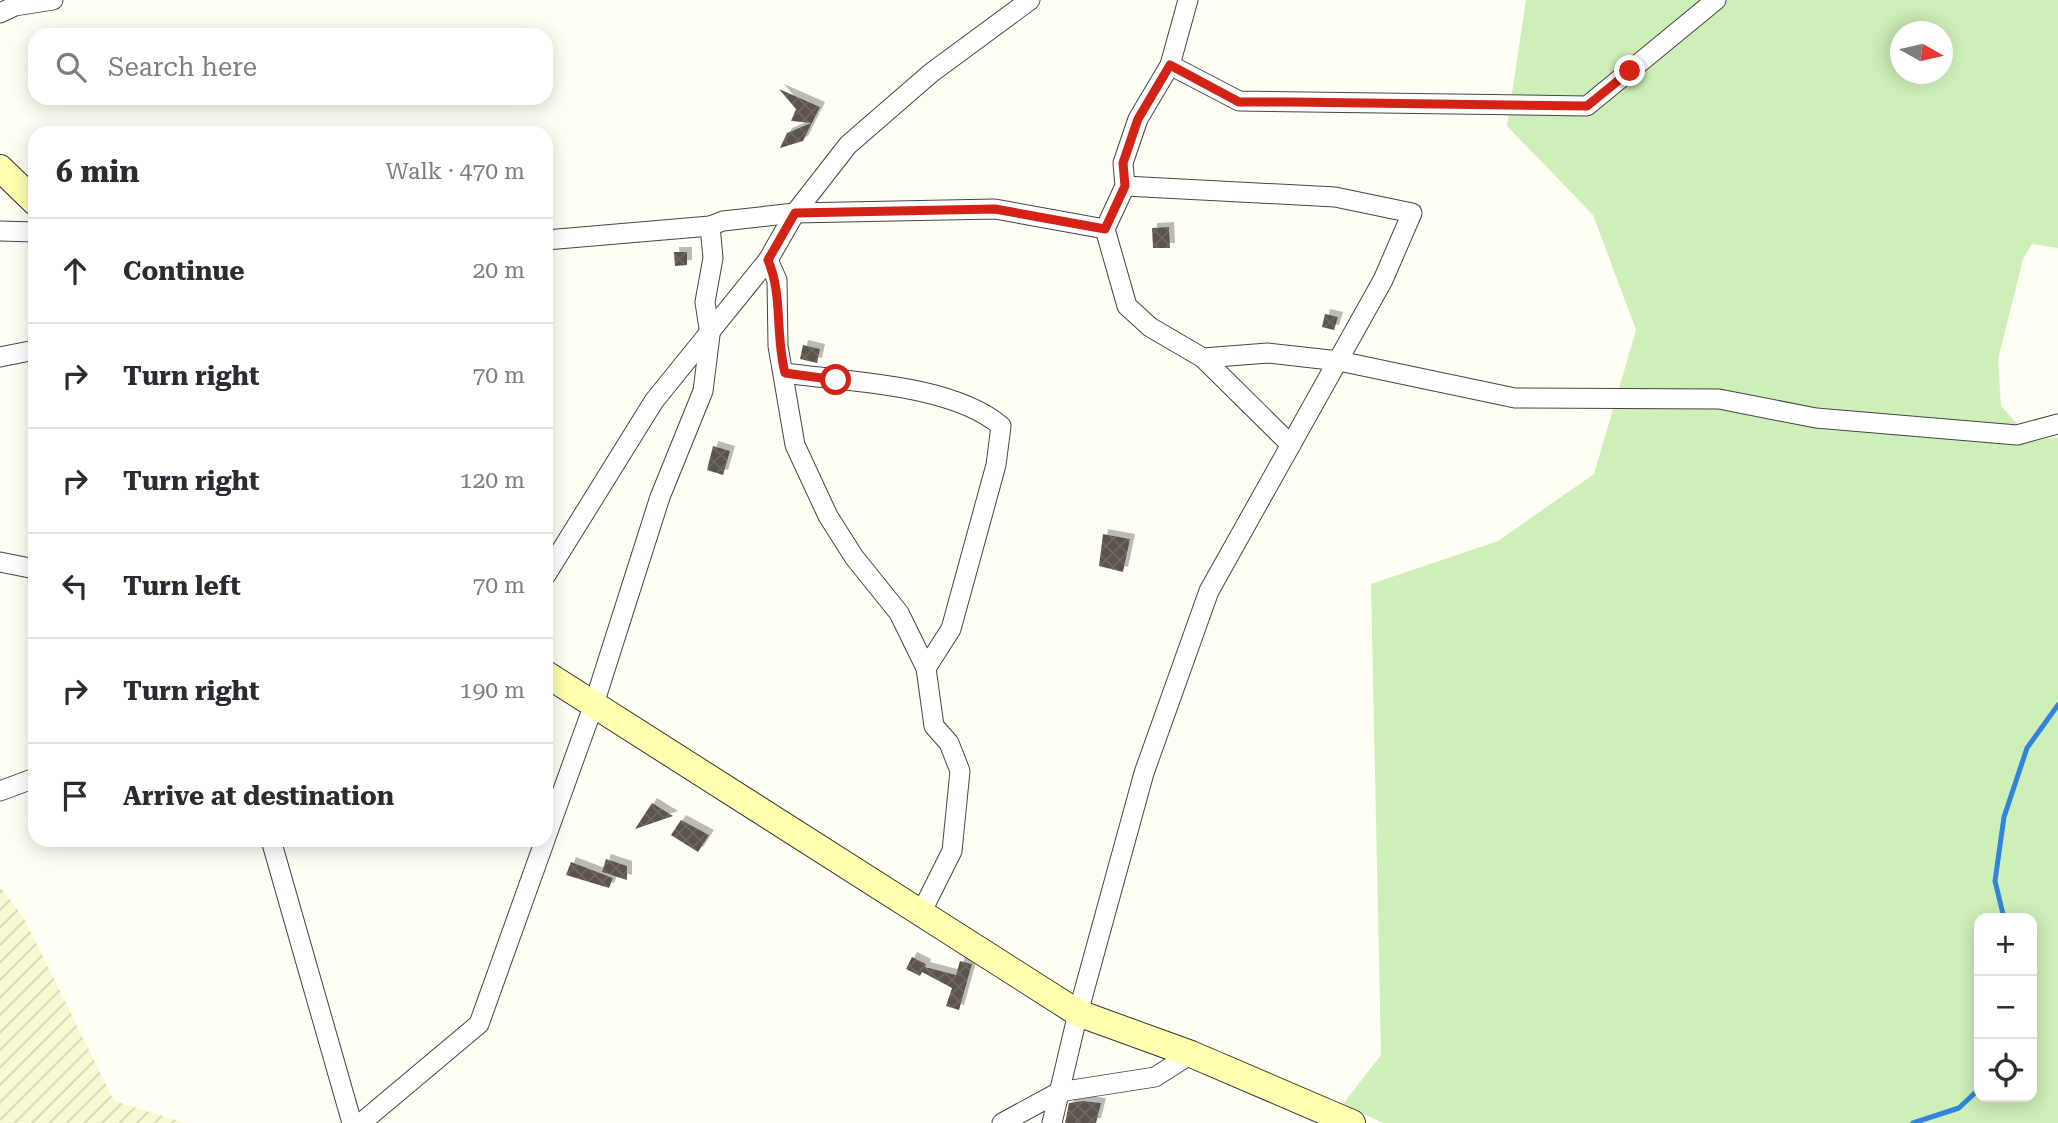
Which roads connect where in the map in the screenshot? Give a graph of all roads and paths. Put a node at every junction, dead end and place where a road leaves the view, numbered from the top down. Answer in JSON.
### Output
{"nodes":[{"id":1,"x":53,"y":0,"type":"edge"},
{"id":2,"x":1030,"y":0,"type":"edge"},
{"id":3,"x":1188,"y":0,"type":"edge"},
{"id":4,"x":1716,"y":0,"type":"edge"},
{"id":5,"x":0,"y":13,"type":"edge"},
{"id":6,"x":1170,"y":65,"type":"junction"},
{"id":7,"x":0,"y":168,"type":"edge"},
{"id":8,"x":1125,"y":186,"type":"junction"},
{"id":9,"x":28,"y":195,"type":"edge"},
{"id":10,"x":795,"y":213,"type":"junction"},
{"id":11,"x":710,"y":226,"type":"junction"},
{"id":12,"x":1105,"y":229,"type":"junction"},
{"id":13,"x":0,"y":231,"type":"edge"},
{"id":14,"x":28,"y":232,"type":"edge"},
{"id":15,"x":553,"y":239,"type":"edge"},
{"id":16,"x":768,"y":260,"type":"junction"},
{"id":17,"x":710,"y":335,"type":"junction"},
{"id":18,"x":28,"y":351,"type":"edge"},
{"id":19,"x":0,"y":357,"type":"edge"},
{"id":20,"x":1203,"y":358,"type":"junction"},
{"id":21,"x":1339,"y":361,"type":"junction"},
{"id":22,"x":785,"y":373,"type":"junction"},
{"id":23,"x":2058,"y":424,"type":"edge"},
{"id":24,"x":1292,"y":446,"type":"junction"},
{"id":25,"x":0,"y":562,"type":"edge"},
{"id":26,"x":553,"y":564,"type":"edge"},
{"id":27,"x":28,"y":568,"type":"edge"},
{"id":28,"x":926,"y":668,"type":"junction"},
{"id":29,"x":553,"y":678,"type":"edge"},
{"id":30,"x":594,"y":704,"type":"junction"},
{"id":31,"x":28,"y":781,"type":"edge"},
{"id":32,"x":0,"y":791,"type":"edge"},
{"id":33,"x":553,"y":817,"type":"edge"},
{"id":34,"x":273,"y":847,"type":"edge"},
{"id":35,"x":542,"y":847,"type":"edge"},
{"id":36,"x":921,"y":913,"type":"junction"},
{"id":37,"x":1078,"y":1013,"type":"junction"},
{"id":38,"x":1191,"y":1054,"type":"junction"},
{"id":39,"x":1059,"y":1092,"type":"junction"},
{"id":40,"x":352,"y":1123,"type":"edge"},
{"id":41,"x":361,"y":1123,"type":"edge"},
{"id":42,"x":1002,"y":1123,"type":"edge"},
{"id":43,"x":1052,"y":1123,"type":"edge"},
{"id":44,"x":1352,"y":1123,"type":"edge"}],
"edges":[{"from":1,"to":5,"type":"street"},
{"from":2,"to":10,"type":"street"},
{"from":3,"to":6,"type":"street"},
{"from":4,"to":6,"type":"street"},
{"from":6,"to":8,"type":"street"},
{"from":7,"to":9,"type":"main road"},
{"from":8,"to":12,"type":"street"},
{"from":8,"to":21,"type":"street"},
{"from":10,"to":11,"type":"street"},
{"from":10,"to":12,"type":"street"},
{"from":10,"to":16,"type":"street"},
{"from":11,"to":15,"type":"street"},
{"from":11,"to":17,"type":"street"},
{"from":12,"to":20,"type":"street"},
{"from":13,"to":14,"type":"street"},
{"from":16,"to":17,"type":"street"},
{"from":16,"to":22,"type":"street"},
{"from":17,"to":26,"type":"street"},
{"from":17,"to":30,"type":"street"},
{"from":18,"to":19,"type":"street"},
{"from":20,"to":21,"type":"street"},
{"from":20,"to":24,"type":"street"},
{"from":21,"to":23,"type":"street"},
{"from":21,"to":24,"type":"street"},
{"from":22,"to":28,"type":"street"},
{"from":22,"to":28,"type":"street"},
{"from":24,"to":37,"type":"street"},
{"from":25,"to":27,"type":"street"},
{"from":28,"to":36,"type":"street"},
{"from":29,"to":30,"type":"main road"},
{"from":30,"to":33,"type":"street"},
{"from":30,"to":36,"type":"main road"},
{"from":31,"to":32,"type":"street"},
{"from":34,"to":40,"type":"street"},
{"from":35,"to":41,"type":"street"},
{"from":36,"to":37,"type":"main road"},
{"from":37,"to":38,"type":"main road"},
{"from":37,"to":39,"type":"street"},
{"from":38,"to":39,"type":"street"},
{"from":38,"to":44,"type":"main road"},
{"from":39,"to":42,"type":"street"},
{"from":39,"to":43,"type":"street"}]}
